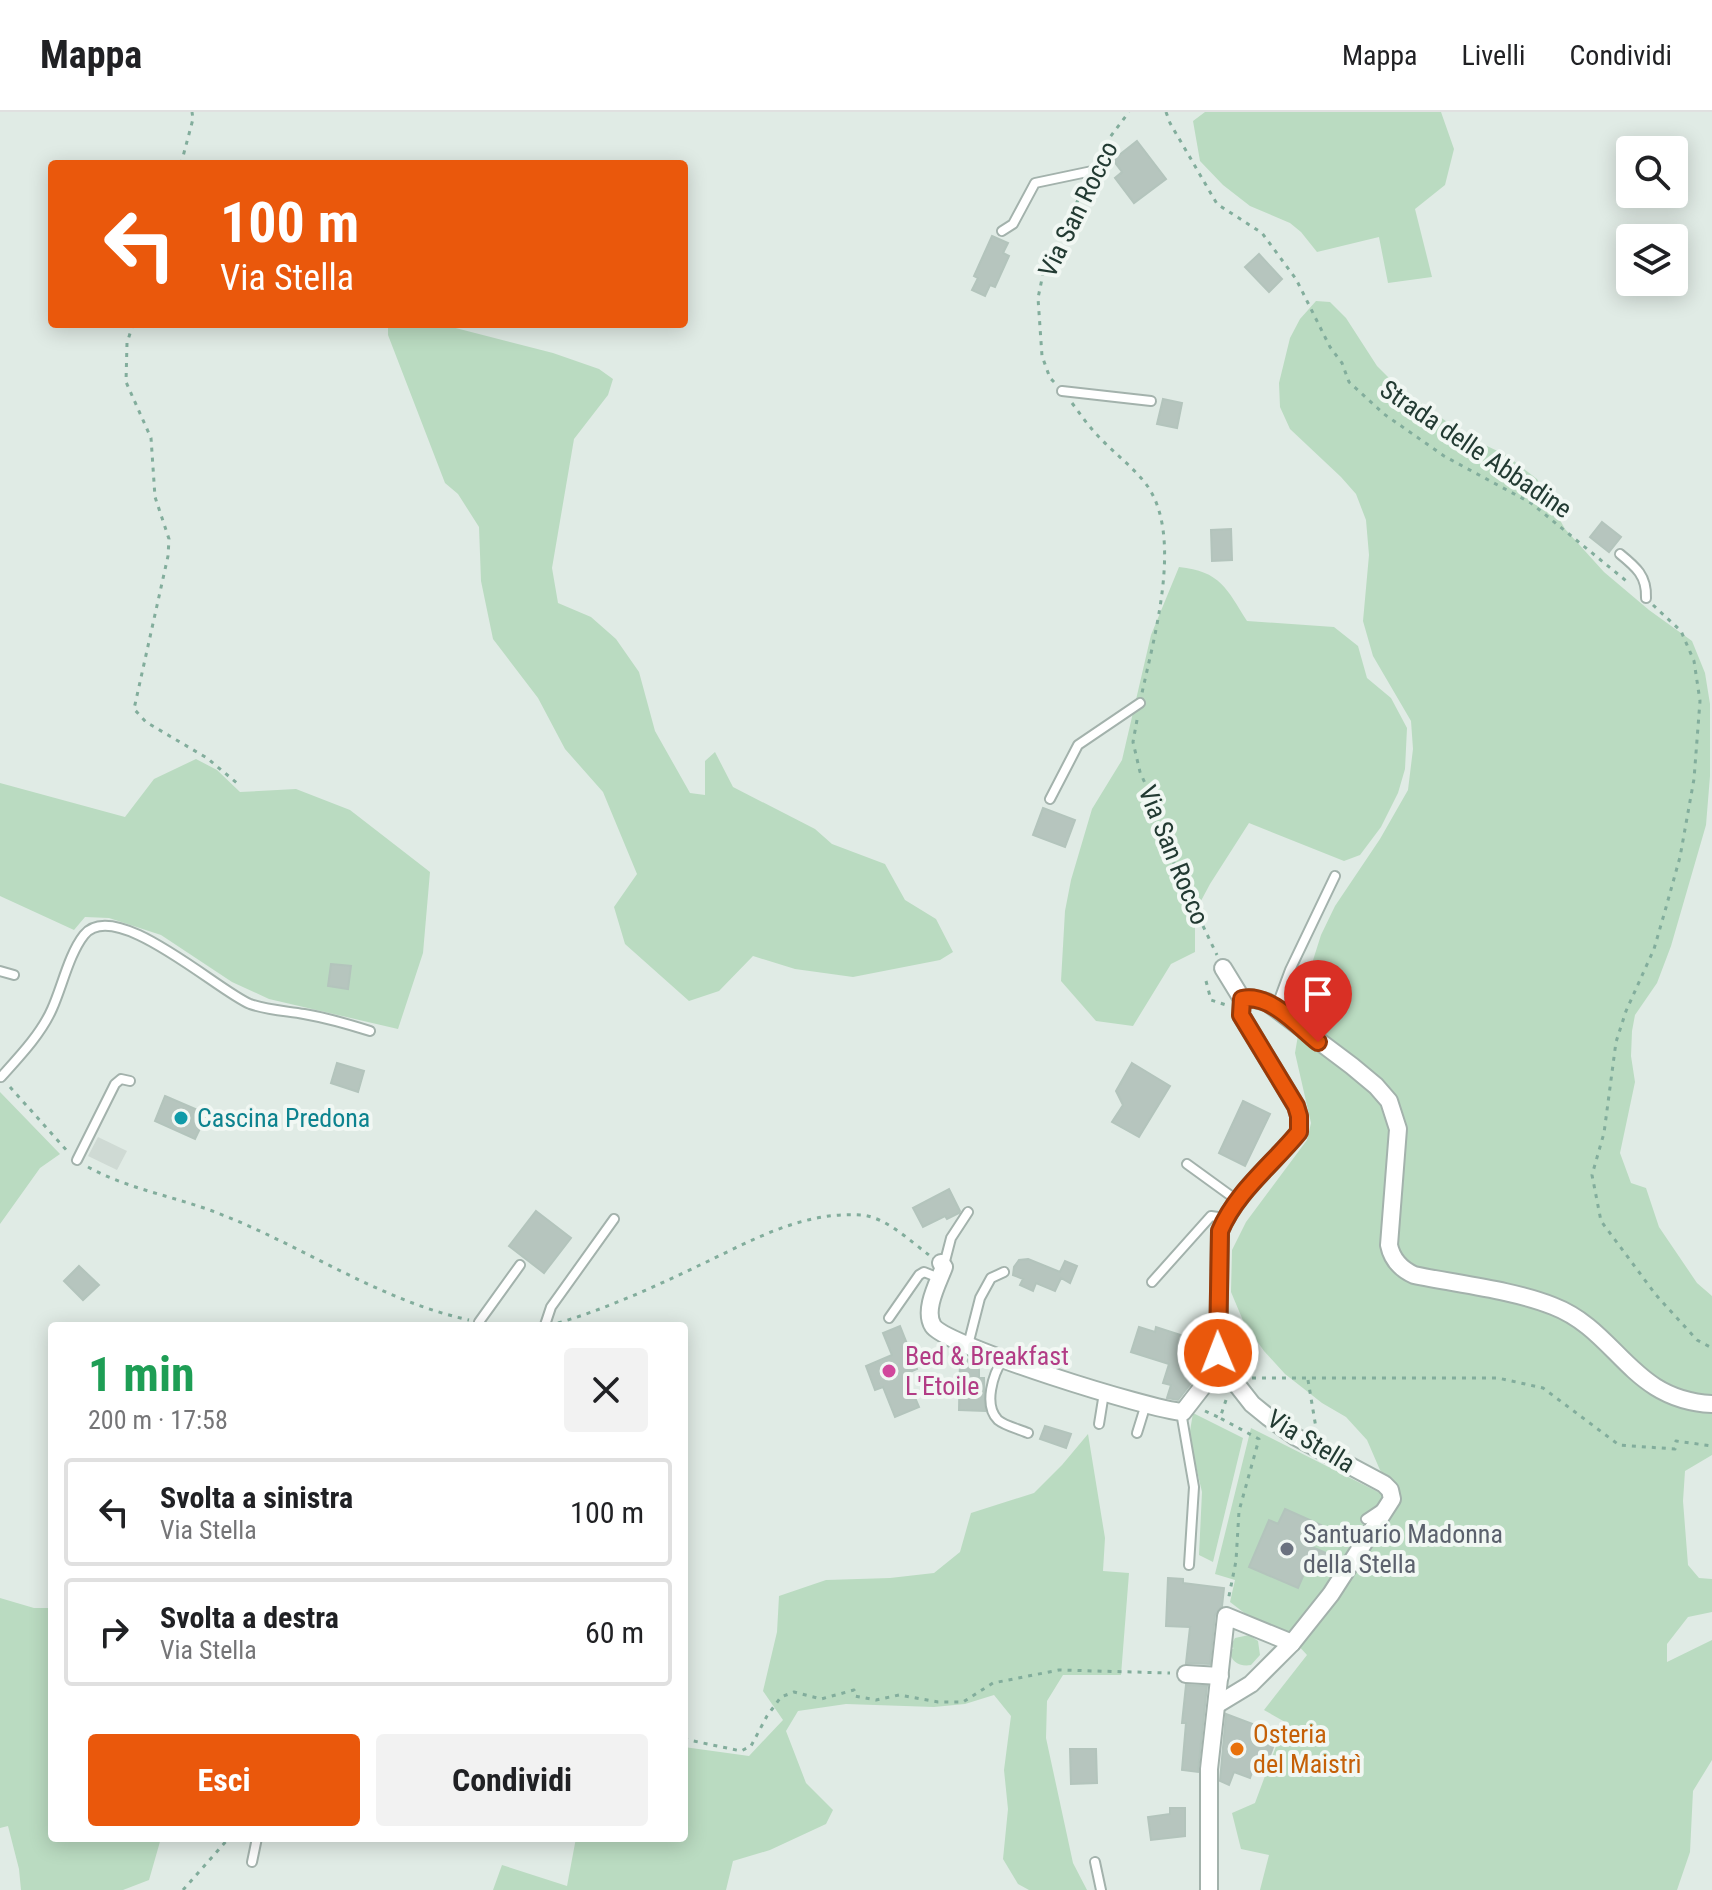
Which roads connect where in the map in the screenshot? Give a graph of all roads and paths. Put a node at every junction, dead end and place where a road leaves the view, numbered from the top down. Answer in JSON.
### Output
{"nodes":[{"id":1,"x":192,"y":112,"type":"edge"},
{"id":2,"x":1129,"y":112,"type":"edge"},
{"id":3,"x":1166,"y":112,"type":"edge"},
{"id":4,"x":182,"y":160,"type":"edge"},
{"id":5,"x":1092,"y":171,"type":"junction"},
{"id":6,"x":1002,"y":231,"type":"dead end"},
{"id":7,"x":132,"y":328,"type":"edge"},
{"id":8,"x":1062,"y":391,"type":"junction"},
{"id":9,"x":1151,"y":401,"type":"dead end"},
{"id":10,"x":1620,"y":554,"type":"dead end"},
{"id":11,"x":1646,"y":598,"type":"junction"},
{"id":12,"x":1140,"y":700,"type":"junction"},
{"id":13,"x":238,"y":784,"type":"dead end"},
{"id":14,"x":1050,"y":799,"type":"dead end"},
{"id":15,"x":1335,"y":876,"type":"dead end"},
{"id":16,"x":1223,"y":968,"type":"joint"},
{"id":17,"x":0,"y":971,"type":"edge"},
{"id":18,"x":14,"y":975,"type":"dead end"},
{"id":19,"x":1206,"y":981,"type":"dead end"},
{"id":20,"x":1242,"y":999,"type":"junction"},
{"id":21,"x":1211,"y":1000,"type":"dead end"},
{"id":22,"x":1283,"y":1014,"type":"junction"},
{"id":23,"x":370,"y":1031,"type":"dead end"},
{"id":24,"x":1,"y":1077,"type":"edge"},
{"id":25,"x":130,"y":1081,"type":"dead end"},
{"id":26,"x":77,"y":1160,"type":"junction"},
{"id":27,"x":1187,"y":1164,"type":"dead end"},
{"id":28,"x":1239,"y":1201,"type":"junction"},
{"id":29,"x":968,"y":1212,"type":"dead end"},
{"id":30,"x":1225,"y":1218,"type":"junction"},
{"id":31,"x":614,"y":1219,"type":"dead end"},
{"id":32,"x":520,"y":1265,"type":"dead end"},
{"id":33,"x":941,"y":1269,"type":"junction"},
{"id":34,"x":1004,"y":1272,"type":"dead end"},
{"id":35,"x":1152,"y":1282,"type":"dead end"},
{"id":36,"x":889,"y":1318,"type":"dead end"},
{"id":37,"x":479,"y":1322,"type":"joint"},
{"id":38,"x":546,"y":1322,"type":"edge"},
{"id":39,"x":563,"y":1322,"type":"edge"},
{"id":40,"x":968,"y":1346,"type":"junction"},
{"id":41,"x":1712,"y":1348,"type":"edge"},
{"id":42,"x":1218,"y":1353,"type":"junction"},
{"id":43,"x":1004,"y":1358,"type":"junction"},
{"id":44,"x":1308,"y":1380,"type":"junction"},
{"id":45,"x":1234,"y":1381,"type":"junction"},
{"id":46,"x":1104,"y":1392,"type":"junction"},
{"id":47,"x":1146,"y":1403,"type":"junction"},
{"id":48,"x":1712,"y":1404,"type":"edge"},
{"id":49,"x":1181,"y":1412,"type":"junction"},
{"id":50,"x":1099,"y":1424,"type":"dead end"},
{"id":51,"x":1028,"y":1433,"type":"dead end"},
{"id":52,"x":1137,"y":1433,"type":"dead end"},
{"id":53,"x":1712,"y":1446,"type":"edge"},
{"id":54,"x":1322,"y":1451,"type":"junction"},
{"id":55,"x":1391,"y":1501,"type":"junction"},
{"id":56,"x":1366,"y":1519,"type":"dead end"},
{"id":57,"x":1189,"y":1565,"type":"dead end"},
{"id":58,"x":1227,"y":1604,"type":"dead end"},
{"id":59,"x":1292,"y":1643,"type":"junction"},
{"id":60,"x":1179,"y":1674,"type":"joint"},
{"id":61,"x":1220,"y":1676,"type":"junction"},
{"id":62,"x":1218,"y":1704,"type":"junction"},
{"id":63,"x":688,"y":1740,"type":"edge"},
{"id":64,"x":225,"y":1842,"type":"edge"},
{"id":65,"x":256,"y":1842,"type":"edge"},
{"id":66,"x":252,"y":1862,"type":"dead end"},
{"id":67,"x":1095,"y":1862,"type":"dead end"},
{"id":68,"x":183,"y":1890,"type":"edge"},
{"id":69,"x":1101,"y":1890,"type":"edge"},
{"id":70,"x":1209,"y":1890,"type":"edge"}],
"edges":[{"from":1,"to":4,"type":"path"},
{"from":2,"to":5,"type":"path","name":"Via San Rocco"},
{"from":3,"to":11,"type":"path","name":"Strada delle Abbadine"},
{"from":5,"to":6,"type":"lane"},
{"from":5,"to":8,"type":"path","name":"Via San Rocco"},
{"from":7,"to":13,"type":"path"},
{"from":8,"to":9,"type":"lane"},
{"from":8,"to":12,"type":"path","name":"Via San Rocco"},
{"from":10,"to":11,"type":"lane"},
{"from":11,"to":41,"type":"path","name":"Strada delle Abbadine"},
{"from":12,"to":14,"type":"lane"},
{"from":12,"to":16,"type":"path","name":"Via San Rocco"},
{"from":15,"to":22,"type":"lane"},
{"from":16,"to":20,"type":"street"},
{"from":17,"to":18,"type":"lane"},
{"from":19,"to":21,"type":"path"},
{"from":20,"to":22,"type":"street"},
{"from":20,"to":28,"type":"street","name":"Via Stella"},
{"from":22,"to":48,"type":"street"},
{"from":23,"to":24,"type":"lane"},
{"from":24,"to":26,"type":"path"},
{"from":25,"to":26,"type":"lane"},
{"from":26,"to":37,"type":"path"},
{"from":27,"to":28,"type":"lane"},
{"from":28,"to":30,"type":"street","name":"Via Stella"},
{"from":29,"to":33,"type":"lane"},
{"from":30,"to":35,"type":"lane"},
{"from":30,"to":42,"type":"street","name":"Via Stella"},
{"from":31,"to":38,"type":"lane"},
{"from":32,"to":37,"type":"lane"},
{"from":33,"to":36,"type":"lane"},
{"from":33,"to":39,"type":"path"},
{"from":33,"to":40,"type":"street"},
{"from":34,"to":40,"type":"lane"},
{"from":40,"to":43,"type":"street"},
{"from":42,"to":45,"type":"street","name":"Via Stella"},
{"from":42,"to":49,"type":"street"},
{"from":43,"to":46,"type":"street"},
{"from":43,"to":51,"type":"lane"},
{"from":44,"to":45,"type":"path"},
{"from":44,"to":53,"type":"path"},
{"from":44,"to":54,"type":"path"},
{"from":45,"to":54,"type":"street","name":"Via Stella"},
{"from":45,"to":58,"type":"path"},
{"from":46,"to":47,"type":"street"},
{"from":46,"to":50,"type":"lane"},
{"from":47,"to":49,"type":"street"},
{"from":47,"to":52,"type":"lane"},
{"from":49,"to":57,"type":"lane"},
{"from":54,"to":55,"type":"street","name":"Via Stella"},
{"from":55,"to":56,"type":"lane"},
{"from":55,"to":59,"type":"street"},
{"from":59,"to":61,"type":"street"},
{"from":59,"to":62,"type":"street"},
{"from":60,"to":61,"type":"street"},
{"from":60,"to":63,"type":"path"},
{"from":61,"to":62,"type":"street"},
{"from":62,"to":70,"type":"street"},
{"from":64,"to":68,"type":"path"},
{"from":65,"to":66,"type":"lane"},
{"from":67,"to":69,"type":"lane"}]}
